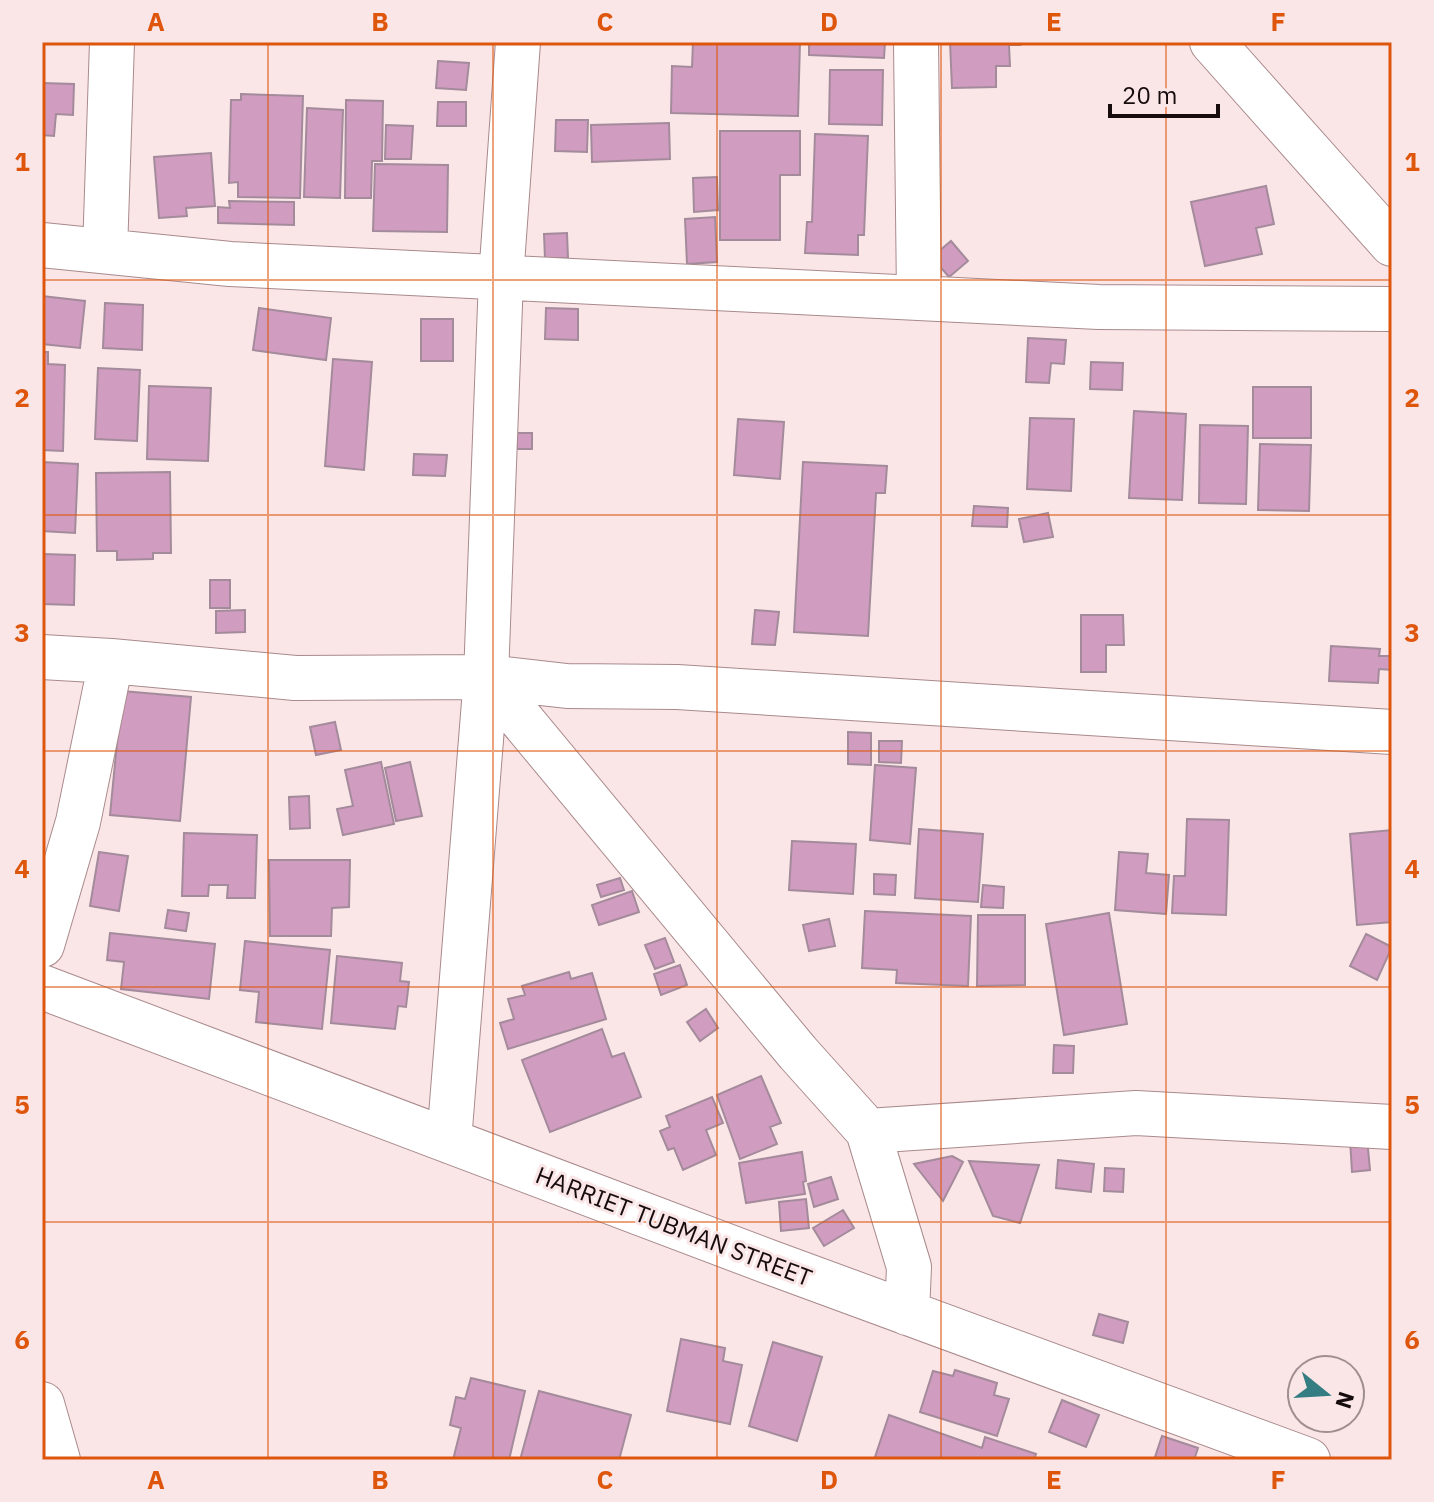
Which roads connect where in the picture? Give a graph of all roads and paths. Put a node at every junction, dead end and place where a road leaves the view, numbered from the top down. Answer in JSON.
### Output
{"nodes":[{"id":1,"x":112,"y":42,"type":"edge"},
{"id":2,"x":518,"y":42,"type":"edge"},
{"id":3,"x":916,"y":42,"type":"edge"},
{"id":4,"x":1212,"y":42,"type":"edge"},
{"id":5,"x":1392,"y":244,"type":"edge"},
{"id":6,"x":42,"y":245,"type":"edge"},
{"id":7,"x":105,"y":251,"type":"junction"},
{"id":8,"x":501,"y":278,"type":"junction"},
{"id":9,"x":919,"y":297,"type":"junction"},
{"id":10,"x":1392,"y":309,"type":"edge"},
{"id":11,"x":42,"y":657,"type":"edge"},
{"id":12,"x":111,"y":661,"type":"junction"},
{"id":13,"x":486,"y":677,"type":"junction"},
{"id":14,"x":1392,"y":732,"type":"edge"},
{"id":15,"x":42,"y":945,"type":"edge"},
{"id":16,"x":42,"y":987,"type":"edge"},
{"id":17,"x":1392,"y":1127,"type":"edge"},
{"id":18,"x":868,"y":1131,"type":"junction"},
{"id":19,"x":449,"y":1141,"type":"junction"},
{"id":20,"x":907,"y":1313,"type":"junction"},
{"id":21,"x":42,"y":1404,"type":"edge"},
{"id":22,"x":58,"y":1460,"type":"edge"},
{"id":23,"x":1308,"y":1460,"type":"edge"}],
"edges":[{"from":1,"to":7,"type":"street"},
{"from":2,"to":8,"type":"street"},
{"from":3,"to":9,"type":"street"},
{"from":4,"to":5,"type":"street"},
{"from":6,"to":7,"type":"street"},
{"from":7,"to":8,"type":"street"},
{"from":8,"to":9,"type":"street"},
{"from":8,"to":13,"type":"street"},
{"from":9,"to":10,"type":"street"},
{"from":11,"to":12,"type":"street"},
{"from":12,"to":13,"type":"street"},
{"from":12,"to":15,"type":"street"},
{"from":13,"to":14,"type":"street"},
{"from":13,"to":18,"type":"street"},
{"from":13,"to":19,"type":"street"},
{"from":16,"to":19,"type":"street","name":"HARRIET TUBMAN STREET"},
{"from":17,"to":18,"type":"street"},
{"from":18,"to":20,"type":"street"},
{"from":19,"to":20,"type":"street","name":"HARRIET TUBMAN STREET"},
{"from":20,"to":23,"type":"street","name":"HARRIET TUBMAN STREET"},
{"from":21,"to":22,"type":"street"}]}
